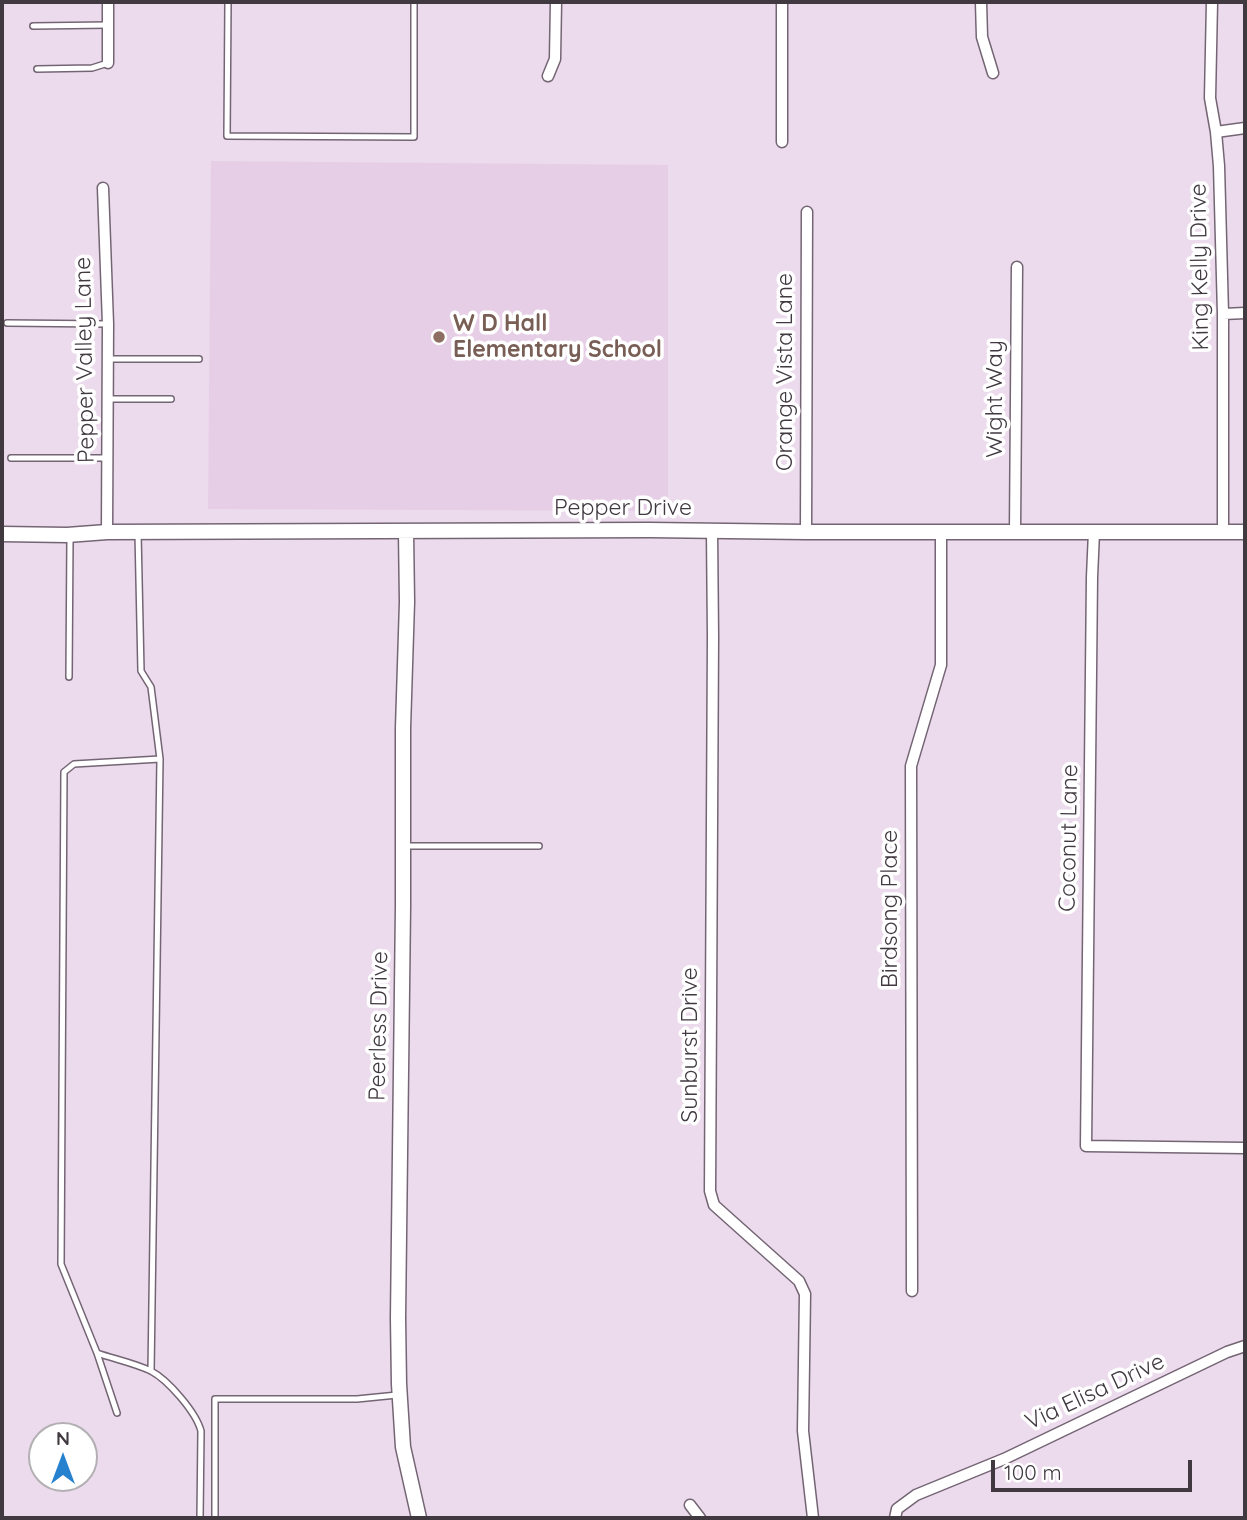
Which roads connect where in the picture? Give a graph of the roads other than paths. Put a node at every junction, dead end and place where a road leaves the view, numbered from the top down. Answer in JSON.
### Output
{"nodes":[{"id":1,"x":108,"y":2,"type":"edge"},
{"id":2,"x":228,"y":2,"type":"edge"},
{"id":3,"x":414,"y":2,"type":"edge"},
{"id":4,"x":556,"y":2,"type":"edge"},
{"id":5,"x":782,"y":2,"type":"edge"},
{"id":6,"x":982,"y":2,"type":"edge"},
{"id":7,"x":1212,"y":2,"type":"edge"},
{"id":8,"x":108,"y":25,"type":"junction"},
{"id":9,"x":33,"y":26,"type":"dead end"},
{"id":10,"x":108,"y":63,"type":"joint"},
{"id":11,"x":37,"y":69,"type":"dead end"},
{"id":12,"x":993,"y":73,"type":"dead end"},
{"id":13,"x":548,"y":76,"type":"dead end"},
{"id":14,"x":1245,"y":128,"type":"edge"},
{"id":15,"x":1216,"y":132,"type":"junction"},
{"id":16,"x":782,"y":142,"type":"dead end"},
{"id":17,"x":103,"y":188,"type":"dead end"},
{"id":18,"x":807,"y":212,"type":"dead end"},
{"id":19,"x":1017,"y":267,"type":"dead end"},
{"id":20,"x":1245,"y":313,"type":"edge"},
{"id":21,"x":1223,"y":314,"type":"junction"},
{"id":22,"x":7,"y":323,"type":"dead end"},
{"id":23,"x":108,"y":324,"type":"junction"},
{"id":24,"x":108,"y":359,"type":"junction"},
{"id":25,"x":199,"y":359,"type":"dead end"},
{"id":26,"x":108,"y":399,"type":"junction"},
{"id":27,"x":171,"y":399,"type":"dead end"},
{"id":28,"x":11,"y":458,"type":"dead end"},
{"id":29,"x":107,"y":458,"type":"junction"},
{"id":30,"x":712,"y":531,"type":"junction"},
{"id":31,"x":107,"y":532,"type":"junction"},
{"id":32,"x":406,"y":532,"type":"junction"},
{"id":33,"x":806,"y":532,"type":"junction"},
{"id":34,"x":941,"y":532,"type":"junction"},
{"id":35,"x":1016,"y":532,"type":"junction"},
{"id":36,"x":1094,"y":532,"type":"junction"},
{"id":37,"x":1223,"y":532,"type":"junction"},
{"id":38,"x":1245,"y":532,"type":"edge"},
{"id":39,"x":138,"y":533,"type":"junction"},
{"id":40,"x":2,"y":534,"type":"edge"},
{"id":41,"x":69,"y":535,"type":"junction"},
{"id":42,"x":69,"y":677,"type":"dead end"},
{"id":43,"x":160,"y":759,"type":"junction"},
{"id":44,"x":403,"y":846,"type":"junction"},
{"id":45,"x":539,"y":846,"type":"dead end"},
{"id":46,"x":1245,"y":1148,"type":"edge"},
{"id":47,"x":912,"y":1291,"type":"dead end"},
{"id":48,"x":1245,"y":1346,"type":"edge"},
{"id":49,"x":97,"y":1353,"type":"junction"},
{"id":50,"x":151,"y":1371,"type":"junction"},
{"id":51,"x":400,"y":1395,"type":"junction"},
{"id":52,"x":117,"y":1413,"type":"dead end"},
{"id":53,"x":690,"y":1505,"type":"dead end"},
{"id":54,"x":200,"y":1518,"type":"edge"},
{"id":55,"x":215,"y":1518,"type":"edge"},
{"id":56,"x":418,"y":1518,"type":"edge"},
{"id":57,"x":700,"y":1518,"type":"edge"},
{"id":58,"x":813,"y":1518,"type":"edge"},
{"id":59,"x":895,"y":1518,"type":"edge"}],
"edges":[{"from":1,"to":8,"type":"street"},
{"from":2,"to":3,"type":"lane"},
{"from":4,"to":13,"type":"street"},
{"from":5,"to":16,"type":"street"},
{"from":6,"to":12,"type":"street"},
{"from":7,"to":15,"type":"street","name":"King Kelly Drive"},
{"from":8,"to":9,"type":"lane"},
{"from":8,"to":10,"type":"street"},
{"from":10,"to":11,"type":"lane"},
{"from":14,"to":15,"type":"street"},
{"from":15,"to":21,"type":"street","name":"King Kelly Drive"},
{"from":17,"to":23,"type":"street","name":"Pepper Valley Lane"},
{"from":18,"to":33,"type":"street","name":"Orange Vista Lane"},
{"from":19,"to":35,"type":"street","name":"Wight Way"},
{"from":20,"to":21,"type":"street"},
{"from":21,"to":37,"type":"street","name":"King Kelly Drive"},
{"from":22,"to":23,"type":"lane"},
{"from":23,"to":24,"type":"street","name":"Pepper Valley Lane"},
{"from":24,"to":25,"type":"lane"},
{"from":24,"to":26,"type":"street","name":"Pepper Valley Lane"},
{"from":26,"to":27,"type":"lane"},
{"from":26,"to":29,"type":"street","name":"Pepper Valley Lane"},
{"from":28,"to":29,"type":"lane"},
{"from":29,"to":31,"type":"street","name":"Pepper Valley Lane"},
{"from":30,"to":32,"type":"street","name":"Pepper Drive"},
{"from":30,"to":33,"type":"street","name":"Pepper Drive"},
{"from":30,"to":58,"type":"street","name":"Sunburst Drive"},
{"from":31,"to":39,"type":"street","name":"Pepper Drive"},
{"from":31,"to":41,"type":"street","name":"Pepper Drive"},
{"from":32,"to":39,"type":"street","name":"Pepper Drive"},
{"from":32,"to":44,"type":"street","name":"Peerless Drive"},
{"from":33,"to":34,"type":"street","name":"Pepper Drive"},
{"from":34,"to":35,"type":"street","name":"Pepper Drive"},
{"from":34,"to":47,"type":"street","name":"Birdsong Place"},
{"from":35,"to":36,"type":"street","name":"Pepper Drive"},
{"from":36,"to":37,"type":"street","name":"Pepper Drive"},
{"from":36,"to":46,"type":"street","name":"Coconut Lane"},
{"from":37,"to":38,"type":"street","name":"Pepper Drive"},
{"from":39,"to":43,"type":"lane"},
{"from":40,"to":41,"type":"street","name":"Pepper Drive"},
{"from":41,"to":42,"type":"lane"},
{"from":43,"to":49,"type":"lane"},
{"from":43,"to":50,"type":"lane"},
{"from":44,"to":45,"type":"lane"},
{"from":44,"to":51,"type":"street","name":"Peerless Drive"},
{"from":48,"to":59,"type":"street","name":"Via Elisa Drive"},
{"from":49,"to":50,"type":"lane"},
{"from":49,"to":52,"type":"lane"},
{"from":50,"to":54,"type":"lane"},
{"from":51,"to":55,"type":"lane"},
{"from":51,"to":56,"type":"street","name":"Peerless Drive"},
{"from":53,"to":57,"type":"street"}]}
